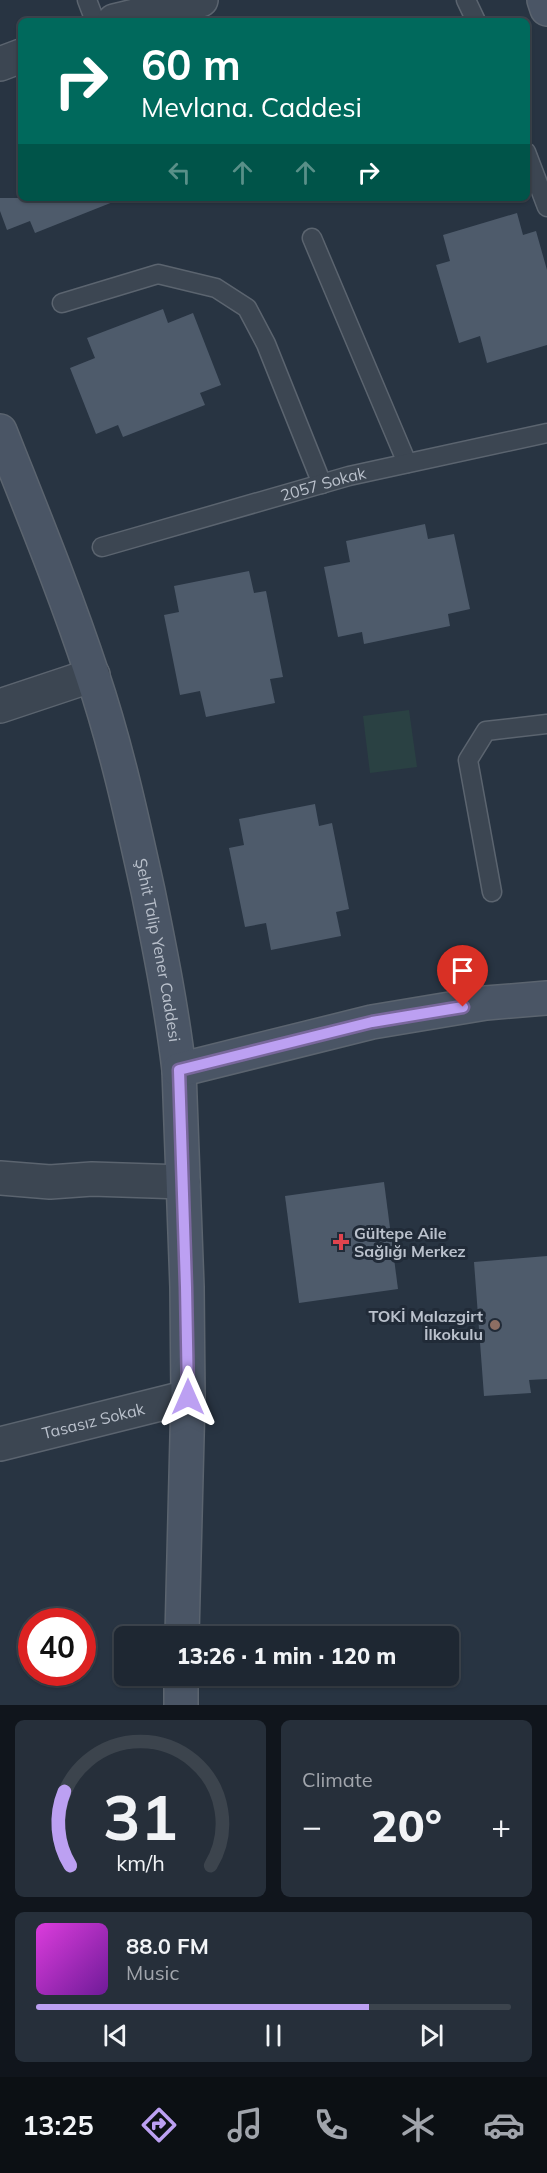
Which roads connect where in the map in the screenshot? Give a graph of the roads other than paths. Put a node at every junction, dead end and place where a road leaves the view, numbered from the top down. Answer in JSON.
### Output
{"nodes":[{"id":1,"x":87,"y":0,"type":"edge"},
{"id":2,"x":201,"y":0,"type":"edge"},
{"id":3,"x":466,"y":0,"type":"edge"},
{"id":4,"x":544,"y":0,"type":"edge"},
{"id":5,"x":547,"y":9,"type":"edge"},
{"id":6,"x":94,"y":18,"type":"edge"},
{"id":7,"x":126,"y":18,"type":"edge"},
{"id":8,"x":475,"y":18,"type":"edge"},
{"id":9,"x":18,"y":57,"type":"edge"},
{"id":10,"x":0,"y":64,"type":"edge"},
{"id":11,"x":530,"y":162,"type":"edge"},
{"id":12,"x":547,"y":207,"type":"edge"},
{"id":13,"x":312,"y":238,"type":"dead end"},
{"id":14,"x":62,"y":303,"type":"dead end"},
{"id":15,"x":0,"y":431,"type":"edge"},
{"id":16,"x":547,"y":433,"type":"edge"},
{"id":17,"x":407,"y":463,"type":"junction"},
{"id":18,"x":322,"y":484,"type":"junction"},
{"id":19,"x":102,"y":547,"type":"dead end"},
{"id":20,"x":93,"y":675,"type":"junction"},
{"id":21,"x":0,"y":706,"type":"edge"},
{"id":22,"x":547,"y":724,"type":"edge"},
{"id":23,"x":492,"y":892,"type":"dead end"},
{"id":24,"x":547,"y":998,"type":"edge"},
{"id":25,"x":179,"y":1070,"type":"junction"},
{"id":26,"x":0,"y":1178,"type":"edge"},
{"id":27,"x":183,"y":1182,"type":"junction"},
{"id":28,"x":188,"y":1397,"type":"junction"},
{"id":29,"x":0,"y":1444,"type":"edge"},
{"id":30,"x":182,"y":1626,"type":"edge"},
{"id":31,"x":182,"y":1686,"type":"edge"},
{"id":32,"x":181,"y":1705,"type":"edge"}],
"edges":[{"from":1,"to":6,"type":"lane"},
{"from":2,"to":7,"type":"street"},
{"from":3,"to":8,"type":"lane"},
{"from":4,"to":5,"type":"street"},
{"from":9,"to":10,"type":"street"},
{"from":11,"to":12,"type":"lane"},
{"from":13,"to":17,"type":"lane"},
{"from":14,"to":18,"type":"lane"},
{"from":15,"to":20,"type":"street","name":"Şehit Talip Yener Caddesi"},
{"from":16,"to":17,"type":"lane","name":"2057 Sokak"},
{"from":17,"to":18,"type":"lane","name":"2057 Sokak"},
{"from":18,"to":19,"type":"lane","name":"2057 Sokak"},
{"from":20,"to":21,"type":"street"},
{"from":20,"to":25,"type":"street","name":"Şehit Talip Yener Caddesi"},
{"from":22,"to":23,"type":"lane"},
{"from":24,"to":25,"type":"street"},
{"from":25,"to":27,"type":"street","name":"Şehit Talip Yener Caddesi"},
{"from":26,"to":27,"type":"street"},
{"from":27,"to":28,"type":"street","name":"Şehit Talip Yener Caddesi"},
{"from":28,"to":29,"type":"street","name":"Tasasız Sokak"},
{"from":28,"to":30,"type":"street","name":"Şehit Talip Yener Caddesi"},
{"from":31,"to":32,"type":"street"}]}
